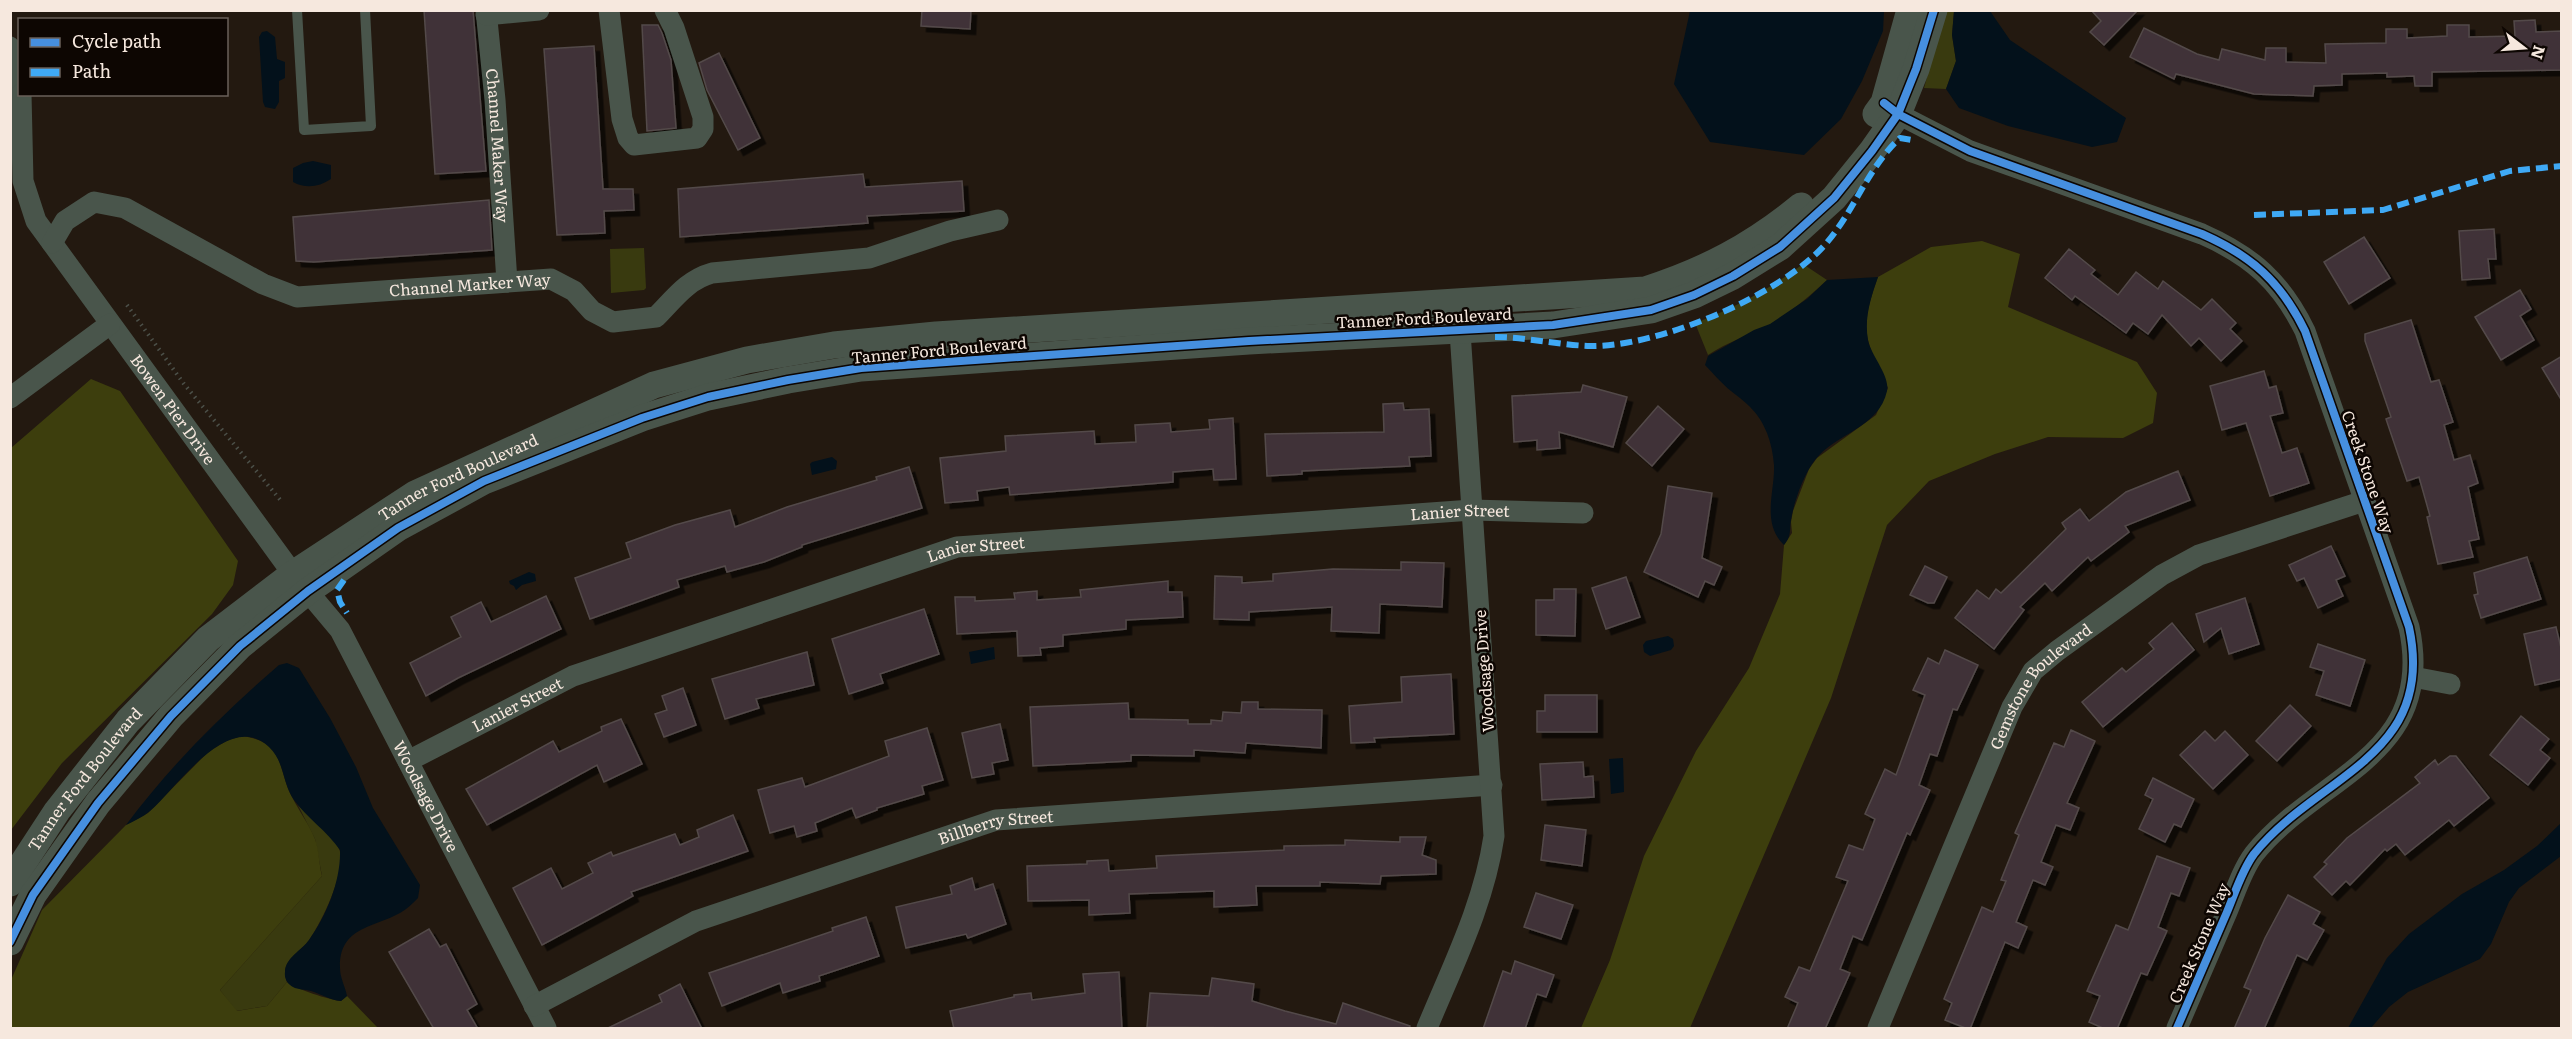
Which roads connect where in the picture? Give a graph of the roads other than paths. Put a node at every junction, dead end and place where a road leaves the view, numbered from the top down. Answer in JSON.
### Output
{"nodes":[{"id":1,"x":297,"y":10,"type":"edge"},
{"id":2,"x":365,"y":10,"type":"edge"},
{"id":3,"x":539,"y":10,"type":"edge"},
{"id":4,"x":609,"y":10,"type":"edge"},
{"id":5,"x":665,"y":10,"type":"edge"},
{"id":6,"x":1910,"y":10,"type":"edge"},
{"id":7,"x":1934,"y":10,"type":"edge"},
{"id":8,"x":486,"y":13,"type":"edge"},
{"id":9,"x":10,"y":47,"type":"edge"},
{"id":10,"x":18,"y":77,"type":"edge"},
{"id":11,"x":21,"y":96,"type":"edge"},
{"id":12,"x":1891,"y":108,"type":"junction"},
{"id":13,"x":998,"y":220,"type":"dead end"},
{"id":14,"x":52,"y":243,"type":"junction"},
{"id":15,"x":507,"y":282,"type":"junction"},
{"id":16,"x":1458,"y":302,"type":"junction"},
{"id":17,"x":110,"y":324,"type":"junction"},
{"id":18,"x":1459,"y":330,"type":"junction"},
{"id":19,"x":10,"y":398,"type":"edge"},
{"id":20,"x":2364,"y":501,"type":"junction"},
{"id":21,"x":1472,"y":510,"type":"junction"},
{"id":22,"x":1583,"y":513,"type":"dead end"},
{"id":23,"x":300,"y":582,"type":"junction"},
{"id":24,"x":2413,"y":677,"type":"junction"},
{"id":25,"x":2450,"y":684,"type":"dead end"},
{"id":26,"x":408,"y":761,"type":"junction"},
{"id":27,"x":1492,"y":785,"type":"junction"},
{"id":28,"x":10,"y":883,"type":"edge"},
{"id":29,"x":10,"y":942,"type":"edge"},
{"id":30,"x":534,"y":1006,"type":"junction"},
{"id":31,"x":546,"y":1029,"type":"edge"},
{"id":32,"x":1427,"y":1029,"type":"edge"},
{"id":33,"x":1878,"y":1029,"type":"edge"},
{"id":34,"x":2177,"y":1029,"type":"edge"}],
"edges":[{"from":1,"to":2,"type":"lane"},
{"from":3,"to":8,"type":"street"},
{"from":4,"to":5,"type":"street"},
{"from":6,"to":12,"type":"street","name":"Tanner Ford Boulevard"},
{"from":7,"to":12,"type":"street","name":"Tanner Ford Boulevard"},
{"from":8,"to":15,"type":"street","name":"Channel Maker Way"},
{"from":9,"to":10,"type":"street"},
{"from":11,"to":14,"type":"street","name":"Bowen Pier Drive"},
{"from":12,"to":16,"type":"street","name":"Tanner Ford Boulevard"},
{"from":12,"to":18,"type":"street","name":"Tanner Ford Boulevard"},
{"from":12,"to":20,"type":"street","name":"Creek Stone Way"},
{"from":13,"to":15,"type":"street","name":"Channel Marker Way"},
{"from":14,"to":15,"type":"street","name":"Channel Marker Way"},
{"from":14,"to":17,"type":"street","name":"Bowen Pier Drive"},
{"from":16,"to":18,"type":"street","name":"Woodsage Drive"},
{"from":16,"to":23,"type":"street","name":"Tanner Ford Boulevard"},
{"from":17,"to":19,"type":"street"},
{"from":17,"to":23,"type":"street","name":"Bowen Pier Drive"},
{"from":18,"to":21,"type":"street","name":"Woodsage Drive"},
{"from":18,"to":23,"type":"street","name":"Tanner Ford Boulevard"},
{"from":20,"to":24,"type":"street","name":"Creek Stone Way"},
{"from":20,"to":33,"type":"street","name":"Gemstone Boulevard"},
{"from":21,"to":22,"type":"street","name":"Lanier Street"},
{"from":21,"to":26,"type":"street","name":"Lanier Street"},
{"from":21,"to":27,"type":"street","name":"Woodsage Drive"},
{"from":23,"to":26,"type":"street","name":"Woodsage Drive"},
{"from":23,"to":28,"type":"street","name":"Tanner Ford Boulevard"},
{"from":23,"to":29,"type":"street","name":"Tanner Ford Boulevard"},
{"from":24,"to":25,"type":"street"},
{"from":24,"to":34,"type":"street","name":"Creek Stone Way"},
{"from":26,"to":30,"type":"street","name":"Woodsage Drive"},
{"from":27,"to":30,"type":"street","name":"Billberry Street"},
{"from":27,"to":32,"type":"street","name":"Woodsage Drive"},
{"from":30,"to":31,"type":"street","name":"Woodsage Drive"}]}
